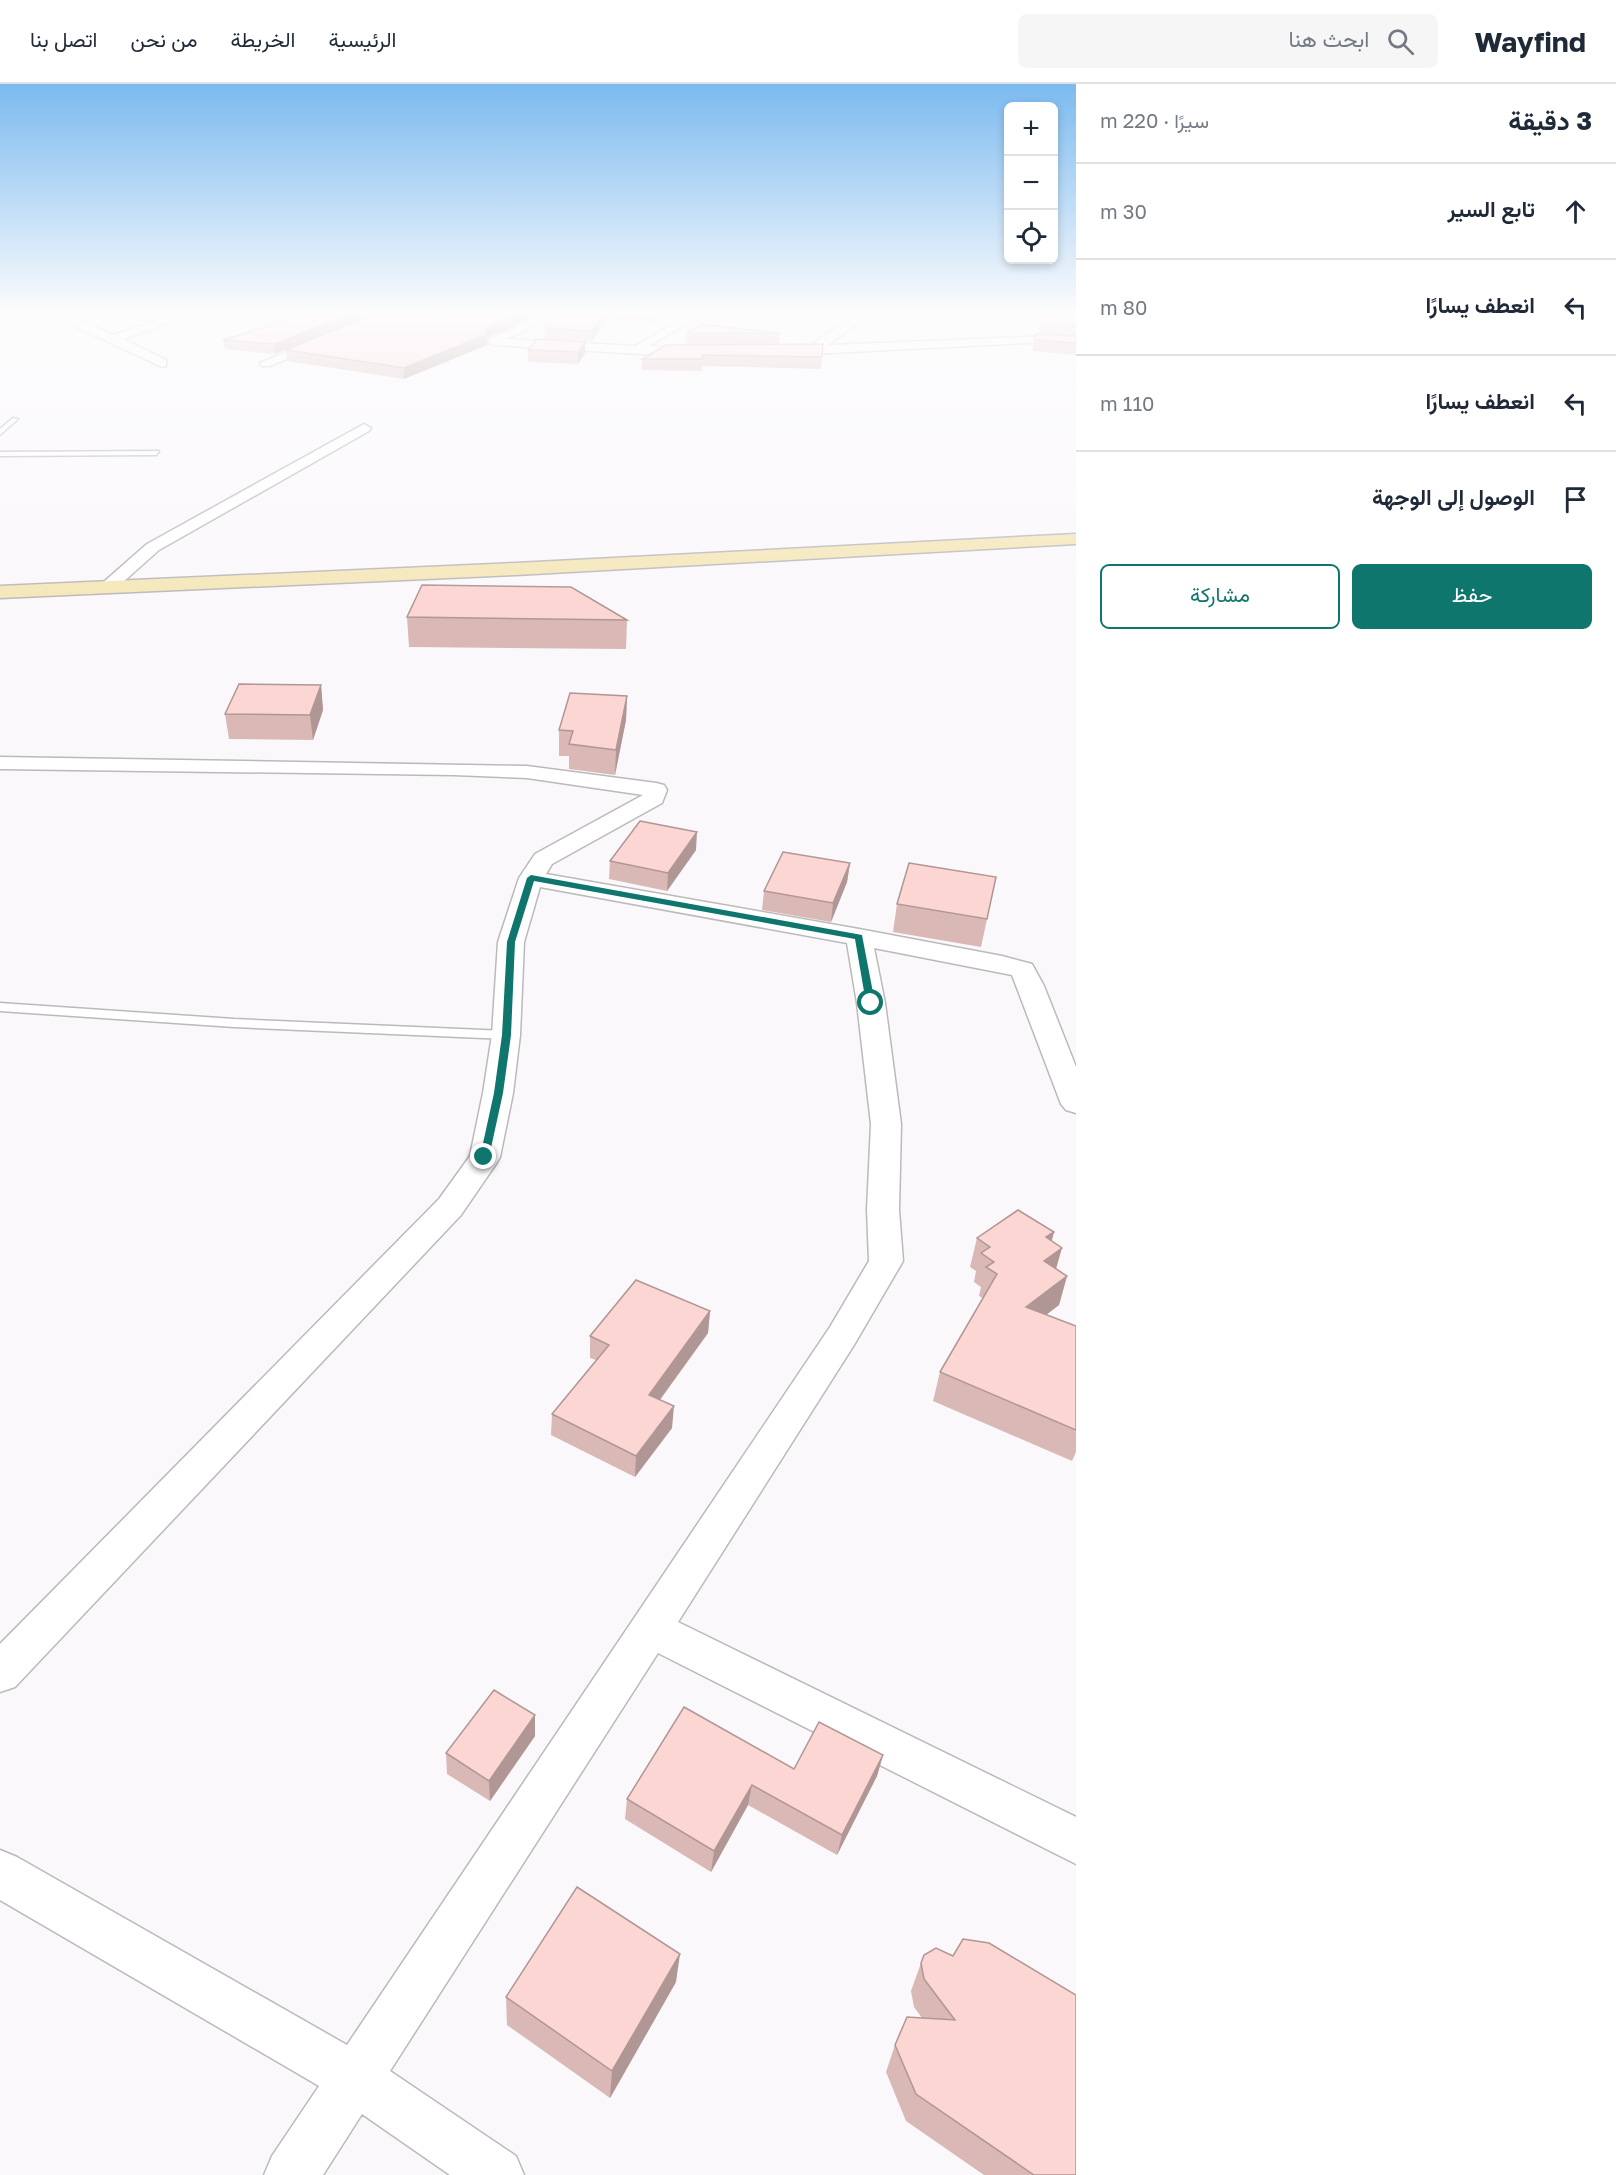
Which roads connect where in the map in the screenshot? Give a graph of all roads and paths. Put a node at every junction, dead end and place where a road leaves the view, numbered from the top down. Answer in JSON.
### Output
{"nodes":[{"id":1,"x":15,"y":419,"type":"dead end"},
{"id":2,"x":364,"y":428,"type":"dead end"},
{"id":3,"x":0,"y":433,"type":"edge"},
{"id":4,"x":156,"y":453,"type":"dead end"},
{"id":5,"x":0,"y":454,"type":"edge"},
{"id":6,"x":1076,"y":539,"type":"edge"},
{"id":7,"x":107,"y":587,"type":"junction"},
{"id":8,"x":0,"y":592,"type":"edge"},
{"id":9,"x":0,"y":763,"type":"edge"},
{"id":10,"x":531,"y":878,"type":"junction"},
{"id":11,"x":859,"y":937,"type":"junction"},
{"id":12,"x":0,"y":1007,"type":"edge"},
{"id":13,"x":506,"y":1035,"type":"junction"},
{"id":14,"x":1076,"y":1104,"type":"edge"},
{"id":15,"x":651,"y":1629,"type":"junction"},
{"id":16,"x":0,"y":1673,"type":"edge"},
{"id":17,"x":1076,"y":1842,"type":"edge"},
{"id":18,"x":0,"y":1874,"type":"edge"},
{"id":19,"x":355,"y":2078,"type":"junction"},
{"id":20,"x":291,"y":2175,"type":"edge"},
{"id":21,"x":497,"y":2175,"type":"edge"}],
"edges":[{"from":1,"to":3,"type":"lane"},
{"from":2,"to":7,"type":"street"},
{"from":4,"to":5,"type":"lane"},
{"from":6,"to":7,"type":"street"},
{"from":7,"to":8,"type":"street"},
{"from":9,"to":10,"type":"street"},
{"from":10,"to":11,"type":"street"},
{"from":10,"to":13,"type":"street"},
{"from":11,"to":14,"type":"street"},
{"from":11,"to":15,"type":"street"},
{"from":12,"to":13,"type":"lane"},
{"from":13,"to":16,"type":"street"},
{"from":15,"to":17,"type":"street"},
{"from":15,"to":19,"type":"street"},
{"from":18,"to":19,"type":"street"},
{"from":19,"to":20,"type":"street"},
{"from":19,"to":21,"type":"street"}]}
